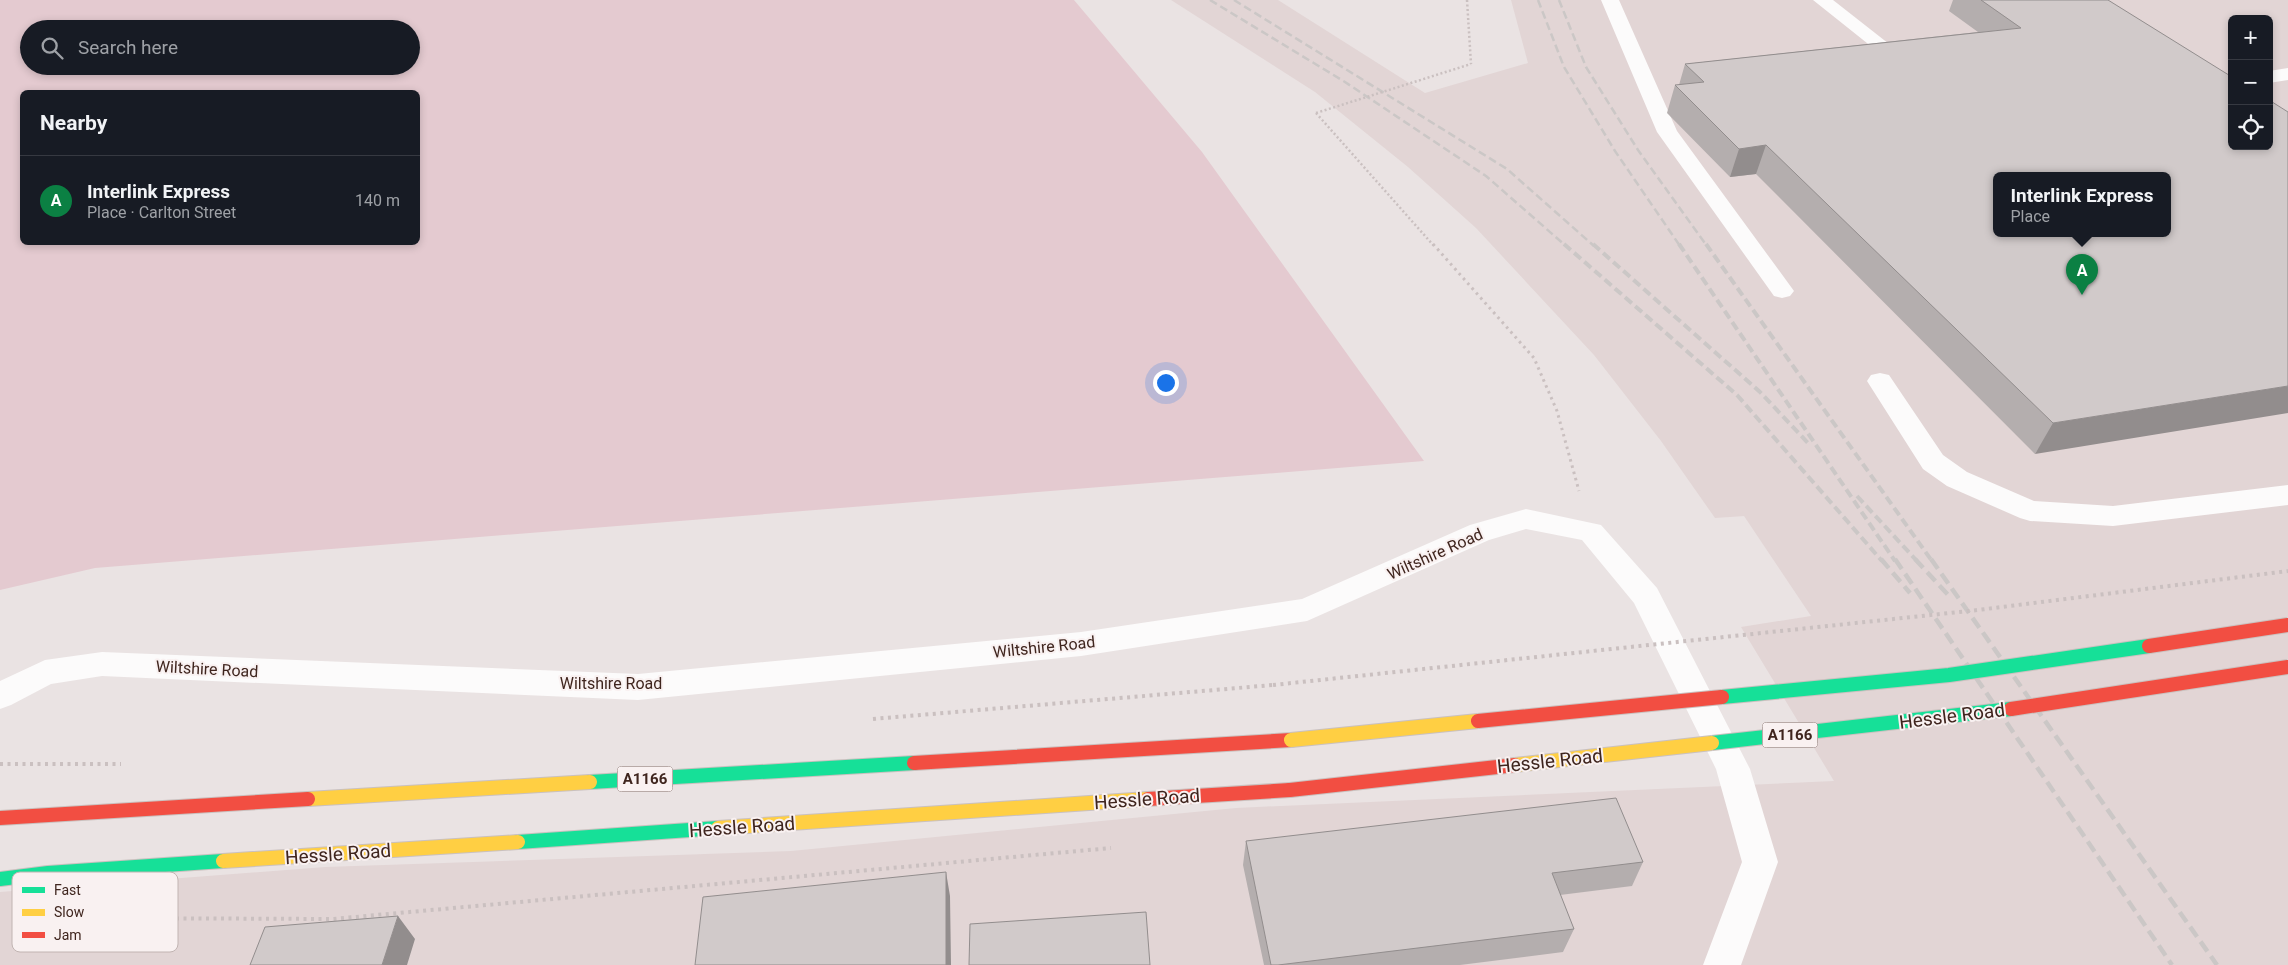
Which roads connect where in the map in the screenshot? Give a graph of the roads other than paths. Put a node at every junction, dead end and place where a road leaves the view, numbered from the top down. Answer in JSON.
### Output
{"nodes":[{"id":1,"x":1610,"y":0,"type":"edge"},
{"id":2,"x":1822,"y":0,"type":"edge"},
{"id":3,"x":1889,"y":51,"type":"edge"},
{"id":4,"x":2288,"y":74,"type":"edge"},
{"id":5,"x":2273,"y":77,"type":"edge"},
{"id":6,"x":1782,"y":291,"type":"dead end"},
{"id":7,"x":1880,"y":381,"type":"dead end"},
{"id":8,"x":2288,"y":495,"type":"edge"},
{"id":9,"x":2288,"y":625,"type":"edge"},
{"id":10,"x":2288,"y":667,"type":"edge"},
{"id":11,"x":0,"y":696,"type":"edge"},
{"id":12,"x":0,"y":818,"type":"edge"},
{"id":13,"x":63,"y":872,"type":"edge"},
{"id":14,"x":1722,"y":965,"type":"edge"}],
"edges":[{"from":1,"to":6,"type":"street"},
{"from":2,"to":3,"type":"street"},
{"from":4,"to":5,"type":"street"},
{"from":7,"to":8,"type":"street"},
{"from":9,"to":12,"type":"main road","number":"A1166","bridge":true},
{"from":10,"to":13,"type":"main road","name":"Hessle Road","number":"A1166","bridge":true},
{"from":11,"to":14,"type":"street","name":"Wiltshire Road"}]}
